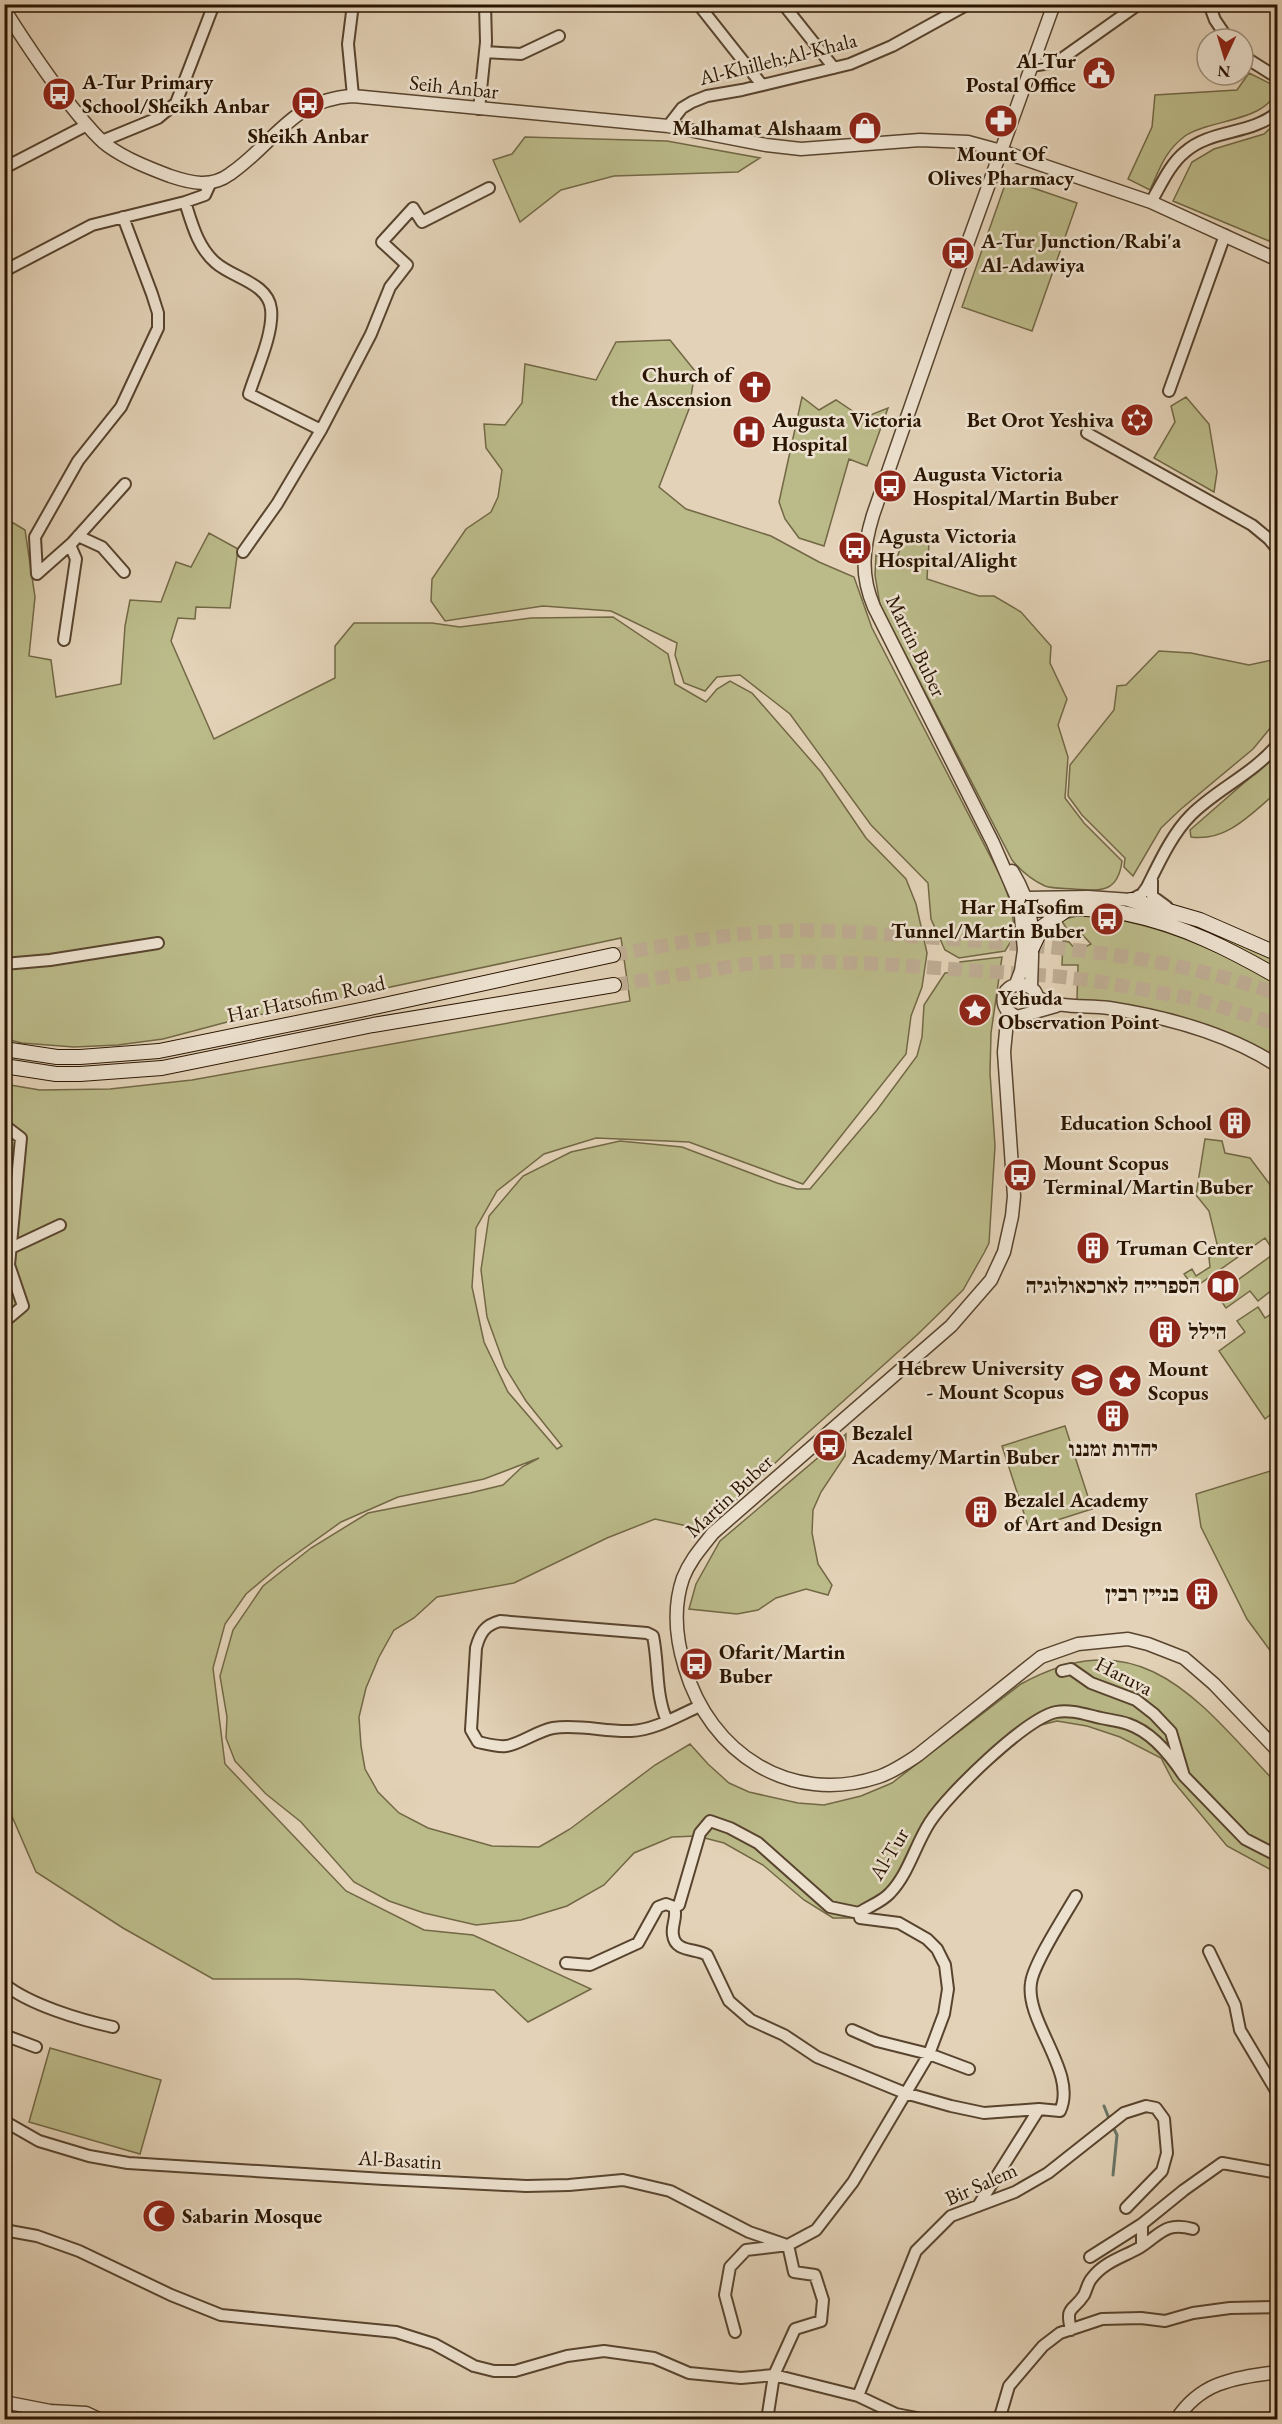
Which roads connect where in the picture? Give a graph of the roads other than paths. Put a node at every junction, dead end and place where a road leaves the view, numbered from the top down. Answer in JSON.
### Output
{"nodes":[{"id":1,"x":214,"y":4,"type":"edge"},
{"id":2,"x":353,"y":4,"type":"edge"},
{"id":3,"x":485,"y":4,"type":"edge"},
{"id":4,"x":698,"y":4,"type":"edge"},
{"id":5,"x":783,"y":4,"type":"edge"},
{"id":6,"x":1054,"y":4,"type":"edge"},
{"id":7,"x":1139,"y":4,"type":"edge"},
{"id":8,"x":1209,"y":4,"type":"edge"},
{"id":9,"x":965,"y":5,"type":"edge"},
{"id":10,"x":4,"y":9,"type":"edge"},
{"id":11,"x":1220,"y":27,"type":"edge"},
{"id":12,"x":559,"y":36,"type":"dead end"},
{"id":13,"x":485,"y":52,"type":"junction"},
{"id":14,"x":1255,"y":64,"type":"edge"},
{"id":15,"x":1031,"y":66,"type":"junction"},
{"id":16,"x":834,"y":68,"type":"junction"},
{"id":17,"x":1278,"y":78,"type":"edge"},
{"id":18,"x":762,"y":85,"type":"junction"},
{"id":19,"x":353,"y":96,"type":"junction"},
{"id":20,"x":479,"y":109,"type":"junction"},
{"id":21,"x":1278,"y":112,"type":"edge"},
{"id":22,"x":87,"y":125,"type":"junction"},
{"id":23,"x":668,"y":126,"type":"junction"},
{"id":24,"x":102,"y":141,"type":"junction"},
{"id":25,"x":1001,"y":151,"type":"junction"},
{"id":26,"x":4,"y":168,"type":"edge"},
{"id":27,"x":210,"y":184,"type":"junction"},
{"id":28,"x":489,"y":188,"type":"dead end"},
{"id":29,"x":185,"y":202,"type":"junction"},
{"id":30,"x":1151,"y":202,"type":"junction"},
{"id":31,"x":123,"y":217,"type":"junction"},
{"id":32,"x":1225,"y":235,"type":"junction"},
{"id":33,"x":1278,"y":260,"type":"edge"},
{"id":34,"x":4,"y":271,"type":"edge"},
{"id":35,"x":1169,"y":391,"type":"dead end"},
{"id":36,"x":321,"y":430,"type":"junction"},
{"id":37,"x":1087,"y":433,"type":"dead end"},
{"id":38,"x":125,"y":484,"type":"dead end"},
{"id":39,"x":78,"y":536,"type":"junction"},
{"id":40,"x":70,"y":545,"type":"junction"},
{"id":41,"x":1278,"y":550,"type":"edge"},
{"id":42,"x":243,"y":552,"type":"dead end"},
{"id":43,"x":124,"y":572,"type":"dead end"},
{"id":44,"x":64,"y":640,"type":"dead end"},
{"id":45,"x":1278,"y":744,"type":"edge"},
{"id":46,"x":993,"y":843,"type":"junction"},
{"id":47,"x":1153,"y":874,"type":"junction"},
{"id":48,"x":1017,"y":878,"type":"junction"},
{"id":49,"x":1055,"y":896,"type":"junction"},
{"id":50,"x":1131,"y":900,"type":"junction"},
{"id":51,"x":1026,"y":904,"type":"junction"},
{"id":52,"x":1073,"y":909,"type":"junction"},
{"id":53,"x":1172,"y":910,"type":"junction"},
{"id":54,"x":158,"y":943,"type":"dead end"},
{"id":55,"x":1032,"y":948,"type":"junction"},
{"id":56,"x":1278,"y":954,"type":"edge"},
{"id":57,"x":612,"y":955,"type":"tunnel mouth"},
{"id":58,"x":4,"y":964,"type":"edge"},
{"id":59,"x":1278,"y":977,"type":"edge"},
{"id":60,"x":1016,"y":984,"type":"junction"},
{"id":61,"x":614,"y":985,"type":"tunnel mouth"},
{"id":62,"x":1034,"y":992,"type":"junction"},
{"id":63,"x":1067,"y":1005,"type":"junction"},
{"id":64,"x":1008,"y":1011,"type":"junction"},
{"id":65,"x":1028,"y":1014,"type":"junction"},
{"id":66,"x":4,"y":1049,"type":"edge"},
{"id":67,"x":4,"y":1066,"type":"edge"},
{"id":68,"x":1278,"y":1066,"type":"edge"},
{"id":69,"x":1007,"y":1068,"type":"junction"},
{"id":70,"x":4,"y":1125,"type":"edge"},
{"id":71,"x":60,"y":1225,"type":"dead end"},
{"id":72,"x":11,"y":1248,"type":"junction"},
{"id":73,"x":4,"y":1322,"type":"edge"},
{"id":74,"x":1062,"y":1671,"type":"dead end"},
{"id":75,"x":700,"y":1706,"type":"junction"},
{"id":76,"x":667,"y":1721,"type":"junction"},
{"id":77,"x":1278,"y":1751,"type":"edge"},
{"id":78,"x":1184,"y":1776,"type":"junction"},
{"id":79,"x":1278,"y":1856,"type":"edge"},
{"id":80,"x":1076,"y":1896,"type":"dead end"},
{"id":81,"x":674,"y":1908,"type":"junction"},
{"id":82,"x":859,"y":1913,"type":"junction"},
{"id":83,"x":1209,"y":1951,"type":"dead end"},
{"id":84,"x":566,"y":1963,"type":"dead end"},
{"id":85,"x":4,"y":1984,"type":"edge"},
{"id":86,"x":112,"y":2026,"type":"dead end"},
{"id":87,"x":852,"y":2030,"type":"dead end"},
{"id":88,"x":4,"y":2035,"type":"edge"},
{"id":89,"x":36,"y":2047,"type":"dead end"},
{"id":90,"x":929,"y":2054,"type":"junction"},
{"id":91,"x":969,"y":2069,"type":"dead end"},
{"id":92,"x":905,"y":2093,"type":"junction"},
{"id":93,"x":1278,"y":2094,"type":"edge"},
{"id":94,"x":1039,"y":2109,"type":"junction"},
{"id":95,"x":4,"y":2121,"type":"edge"},
{"id":96,"x":1278,"y":2173,"type":"edge"},
{"id":97,"x":978,"y":2206,"type":"junction"},
{"id":98,"x":1126,"y":2208,"type":"dead end"},
{"id":99,"x":1142,"y":2224,"type":"junction"},
{"id":100,"x":1192,"y":2229,"type":"dead end"},
{"id":101,"x":4,"y":2230,"type":"edge"},
{"id":102,"x":788,"y":2245,"type":"junction"},
{"id":103,"x":1142,"y":2245,"type":"junction"},
{"id":104,"x":1090,"y":2257,"type":"dead end"},
{"id":105,"x":1278,"y":2307,"type":"edge"},
{"id":106,"x":1071,"y":2330,"type":"junction"},
{"id":107,"x":735,"y":2332,"type":"dead end"},
{"id":108,"x":1278,"y":2372,"type":"edge"},
{"id":109,"x":774,"y":2375,"type":"junction"},
{"id":110,"x":858,"y":2396,"type":"junction"},
{"id":111,"x":4,"y":2402,"type":"edge"},
{"id":112,"x":50,"y":2415,"type":"edge"},
{"id":113,"x":101,"y":2420,"type":"edge"},
{"id":114,"x":767,"y":2420,"type":"edge"},
{"id":115,"x":927,"y":2420,"type":"edge"},
{"id":116,"x":999,"y":2420,"type":"edge"},
{"id":117,"x":1176,"y":2420,"type":"edge"}],
"edges":[{"from":1,"to":24,"type":"street"},
{"from":2,"to":19,"type":"street"},
{"from":3,"to":13,"type":"street"},
{"from":4,"to":18,"type":"street"},
{"from":5,"to":16,"type":"street"},
{"from":6,"to":15,"type":"street","name":"Martin Buber"},
{"from":7,"to":15,"type":"street"},
{"from":8,"to":11,"type":"street"},
{"from":9,"to":16,"type":"street","name":"Al-Khilleh;Al-Khala"},
{"from":10,"to":22,"type":"street"},
{"from":12,"to":13,"type":"street"},
{"from":13,"to":20,"type":"street"},
{"from":14,"to":17,"type":"street"},
{"from":15,"to":25,"type":"street","name":"Martin Buber"},
{"from":16,"to":18,"type":"street","name":"Al-Khilleh;Al-Khala"},
{"from":18,"to":23,"type":"street","name":"Al-Khilleh;Al-Khala"},
{"from":19,"to":20,"type":"street","name":"Seih Anbar"},
{"from":19,"to":27,"type":"street","name":"Seih Anbar"},
{"from":20,"to":23,"type":"street","name":"Seih Anbar"},
{"from":21,"to":30,"type":"street"},
{"from":22,"to":24,"type":"street"},
{"from":22,"to":26,"type":"street"},
{"from":23,"to":25,"type":"street","name":"Seih Anbar"},
{"from":24,"to":27,"type":"street"},
{"from":25,"to":30,"type":"street","name":"Seih Anbar"},
{"from":25,"to":46,"type":"street","name":"Martin Buber"},
{"from":27,"to":29,"type":"street"},
{"from":28,"to":36,"type":"street"},
{"from":29,"to":31,"type":"street"},
{"from":29,"to":36,"type":"street"},
{"from":30,"to":32,"type":"street","name":"Seih Anbar"},
{"from":31,"to":34,"type":"street"},
{"from":31,"to":40,"type":"street"},
{"from":32,"to":33,"type":"street","name":"Seih Anbar"},
{"from":32,"to":35,"type":"street"},
{"from":36,"to":42,"type":"street"},
{"from":37,"to":41,"type":"street"},
{"from":38,"to":39,"type":"street"},
{"from":39,"to":40,"type":"street"},
{"from":39,"to":43,"type":"street"},
{"from":40,"to":44,"type":"street"},
{"from":45,"to":47,"type":"street"},
{"from":46,"to":48,"type":"street","name":"Martin Buber"},
{"from":46,"to":51,"type":"street","name":"Martin Buber"},
{"from":47,"to":50,"type":"street"},
{"from":47,"to":53,"type":"street"},
{"from":48,"to":49,"type":"street"},
{"from":48,"to":51,"type":"street","name":"Martin Buber"},
{"from":49,"to":50,"type":"street"},
{"from":49,"to":51,"type":"street"},
{"from":50,"to":53,"type":"main road"},
{"from":51,"to":52,"type":"main road"},
{"from":51,"to":55,"type":"street","name":"Martin Buber"},
{"from":51,"to":60,"type":"street","name":"Martin Buber"},
{"from":52,"to":55,"type":"main road"},
{"from":52,"to":59,"type":"main road"},
{"from":53,"to":56,"type":"main road"},
{"from":54,"to":58,"type":"street"},
{"from":55,"to":62,"type":"street","name":"Martin Buber"},
{"from":57,"to":66,"type":"main road","name":"Har Hatsofim Road"},
{"from":60,"to":62,"type":"street"},
{"from":60,"to":64,"type":"street"},
{"from":61,"to":67,"type":"main road","name":"Har Hatsofim Road"},
{"from":62,"to":63,"type":"street"},
{"from":62,"to":65,"type":"street"},
{"from":63,"to":65,"type":"street"},
{"from":63,"to":68,"type":"street"},
{"from":64,"to":65,"type":"street"},
{"from":64,"to":69,"type":"street","name":"Martin Buber"},
{"from":65,"to":69,"type":"street","name":"Martin Buber"},
{"from":69,"to":75,"type":"street","name":"Martin Buber"},
{"from":70,"to":72,"type":"street"},
{"from":71,"to":72,"type":"street"},
{"from":72,"to":73,"type":"street"},
{"from":74,"to":78,"type":"street","name":"Haruva"},
{"from":75,"to":76,"type":"street"},
{"from":75,"to":77,"type":"street","name":"Martin Buber"},
{"from":76,"to":76,"type":"street"},
{"from":78,"to":79,"type":"street","name":"Haruva"},
{"from":78,"to":82,"type":"street","name":"Al-Tur"},
{"from":80,"to":94,"type":"street"},
{"from":81,"to":82,"type":"street"},
{"from":81,"to":84,"type":"street"},
{"from":81,"to":92,"type":"street"},
{"from":82,"to":90,"type":"street"},
{"from":83,"to":93,"type":"street"},
{"from":85,"to":86,"type":"street"},
{"from":87,"to":90,"type":"street"},
{"from":88,"to":89,"type":"street"},
{"from":90,"to":91,"type":"street"},
{"from":90,"to":92,"type":"street"},
{"from":92,"to":94,"type":"street"},
{"from":92,"to":102,"type":"street"},
{"from":94,"to":97,"type":"street"},
{"from":95,"to":102,"type":"street","name":"Al-Basatin"},
{"from":96,"to":99,"type":"street"},
{"from":97,"to":98,"type":"street","name":"Bir Salem"},
{"from":97,"to":110,"type":"street","name":"Bir Salem"},
{"from":99,"to":103,"type":"street"},
{"from":99,"to":104,"type":"street"},
{"from":100,"to":103,"type":"street"},
{"from":101,"to":109,"type":"street"},
{"from":102,"to":107,"type":"street"},
{"from":102,"to":109,"type":"street"},
{"from":103,"to":106,"type":"street"},
{"from":105,"to":106,"type":"street"},
{"from":106,"to":116,"type":"street"},
{"from":108,"to":117,"type":"street"},
{"from":109,"to":110,"type":"street"},
{"from":109,"to":114,"type":"street"},
{"from":110,"to":115,"type":"street"},
{"from":111,"to":112,"type":"street"},
{"from":112,"to":113,"type":"street"}]}
